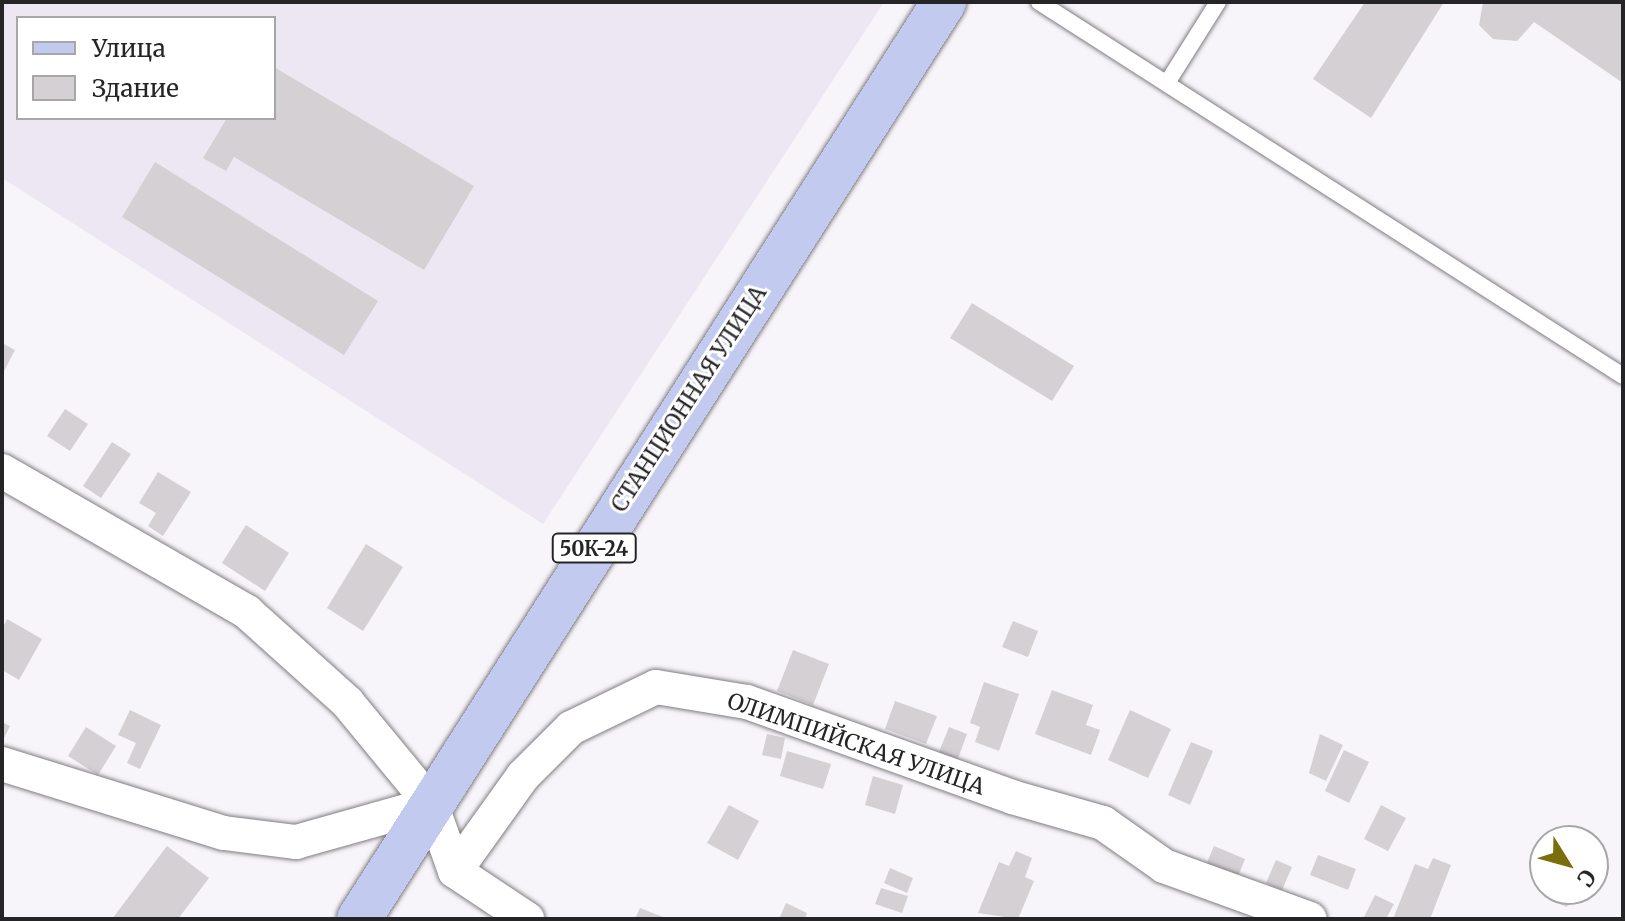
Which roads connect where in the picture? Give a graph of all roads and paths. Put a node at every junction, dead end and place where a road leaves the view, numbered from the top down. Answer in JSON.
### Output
{"nodes":[{"id":1,"x":944,"y":2,"type":"edge"},
{"id":2,"x":1039,"y":2,"type":"edge"},
{"id":3,"x":1218,"y":2,"type":"edge"},
{"id":4,"x":1167,"y":83,"type":"junction"},
{"id":5,"x":1623,"y":376,"type":"edge"},
{"id":6,"x":2,"y":471,"type":"edge"},
{"id":7,"x":2,"y":764,"type":"edge"},
{"id":8,"x":431,"y":804,"type":"junction"},
{"id":9,"x":455,"y":871,"type":"junction"},
{"id":10,"x":359,"y":919,"type":"edge"},
{"id":11,"x":527,"y":919,"type":"edge"},
{"id":12,"x":1310,"y":919,"type":"edge"}],
"edges":[{"from":1,"to":8,"type":"main road","name":"СТАНЦИОННАЯ УЛИЦА","number":"50К-24"},
{"from":2,"to":4,"type":"lane"},
{"from":3,"to":4,"type":"lane"},
{"from":4,"to":5,"type":"lane"},
{"from":6,"to":8,"type":"street"},
{"from":7,"to":8,"type":"street"},
{"from":8,"to":9,"type":"street"},
{"from":8,"to":10,"type":"main road","name":"СТАНЦИОННАЯ УЛИЦА","number":"50К-24"},
{"from":9,"to":11,"type":"street"},
{"from":9,"to":12,"type":"street","name":"ОЛИМПИЙСКАЯ УЛИЦА"}]}
